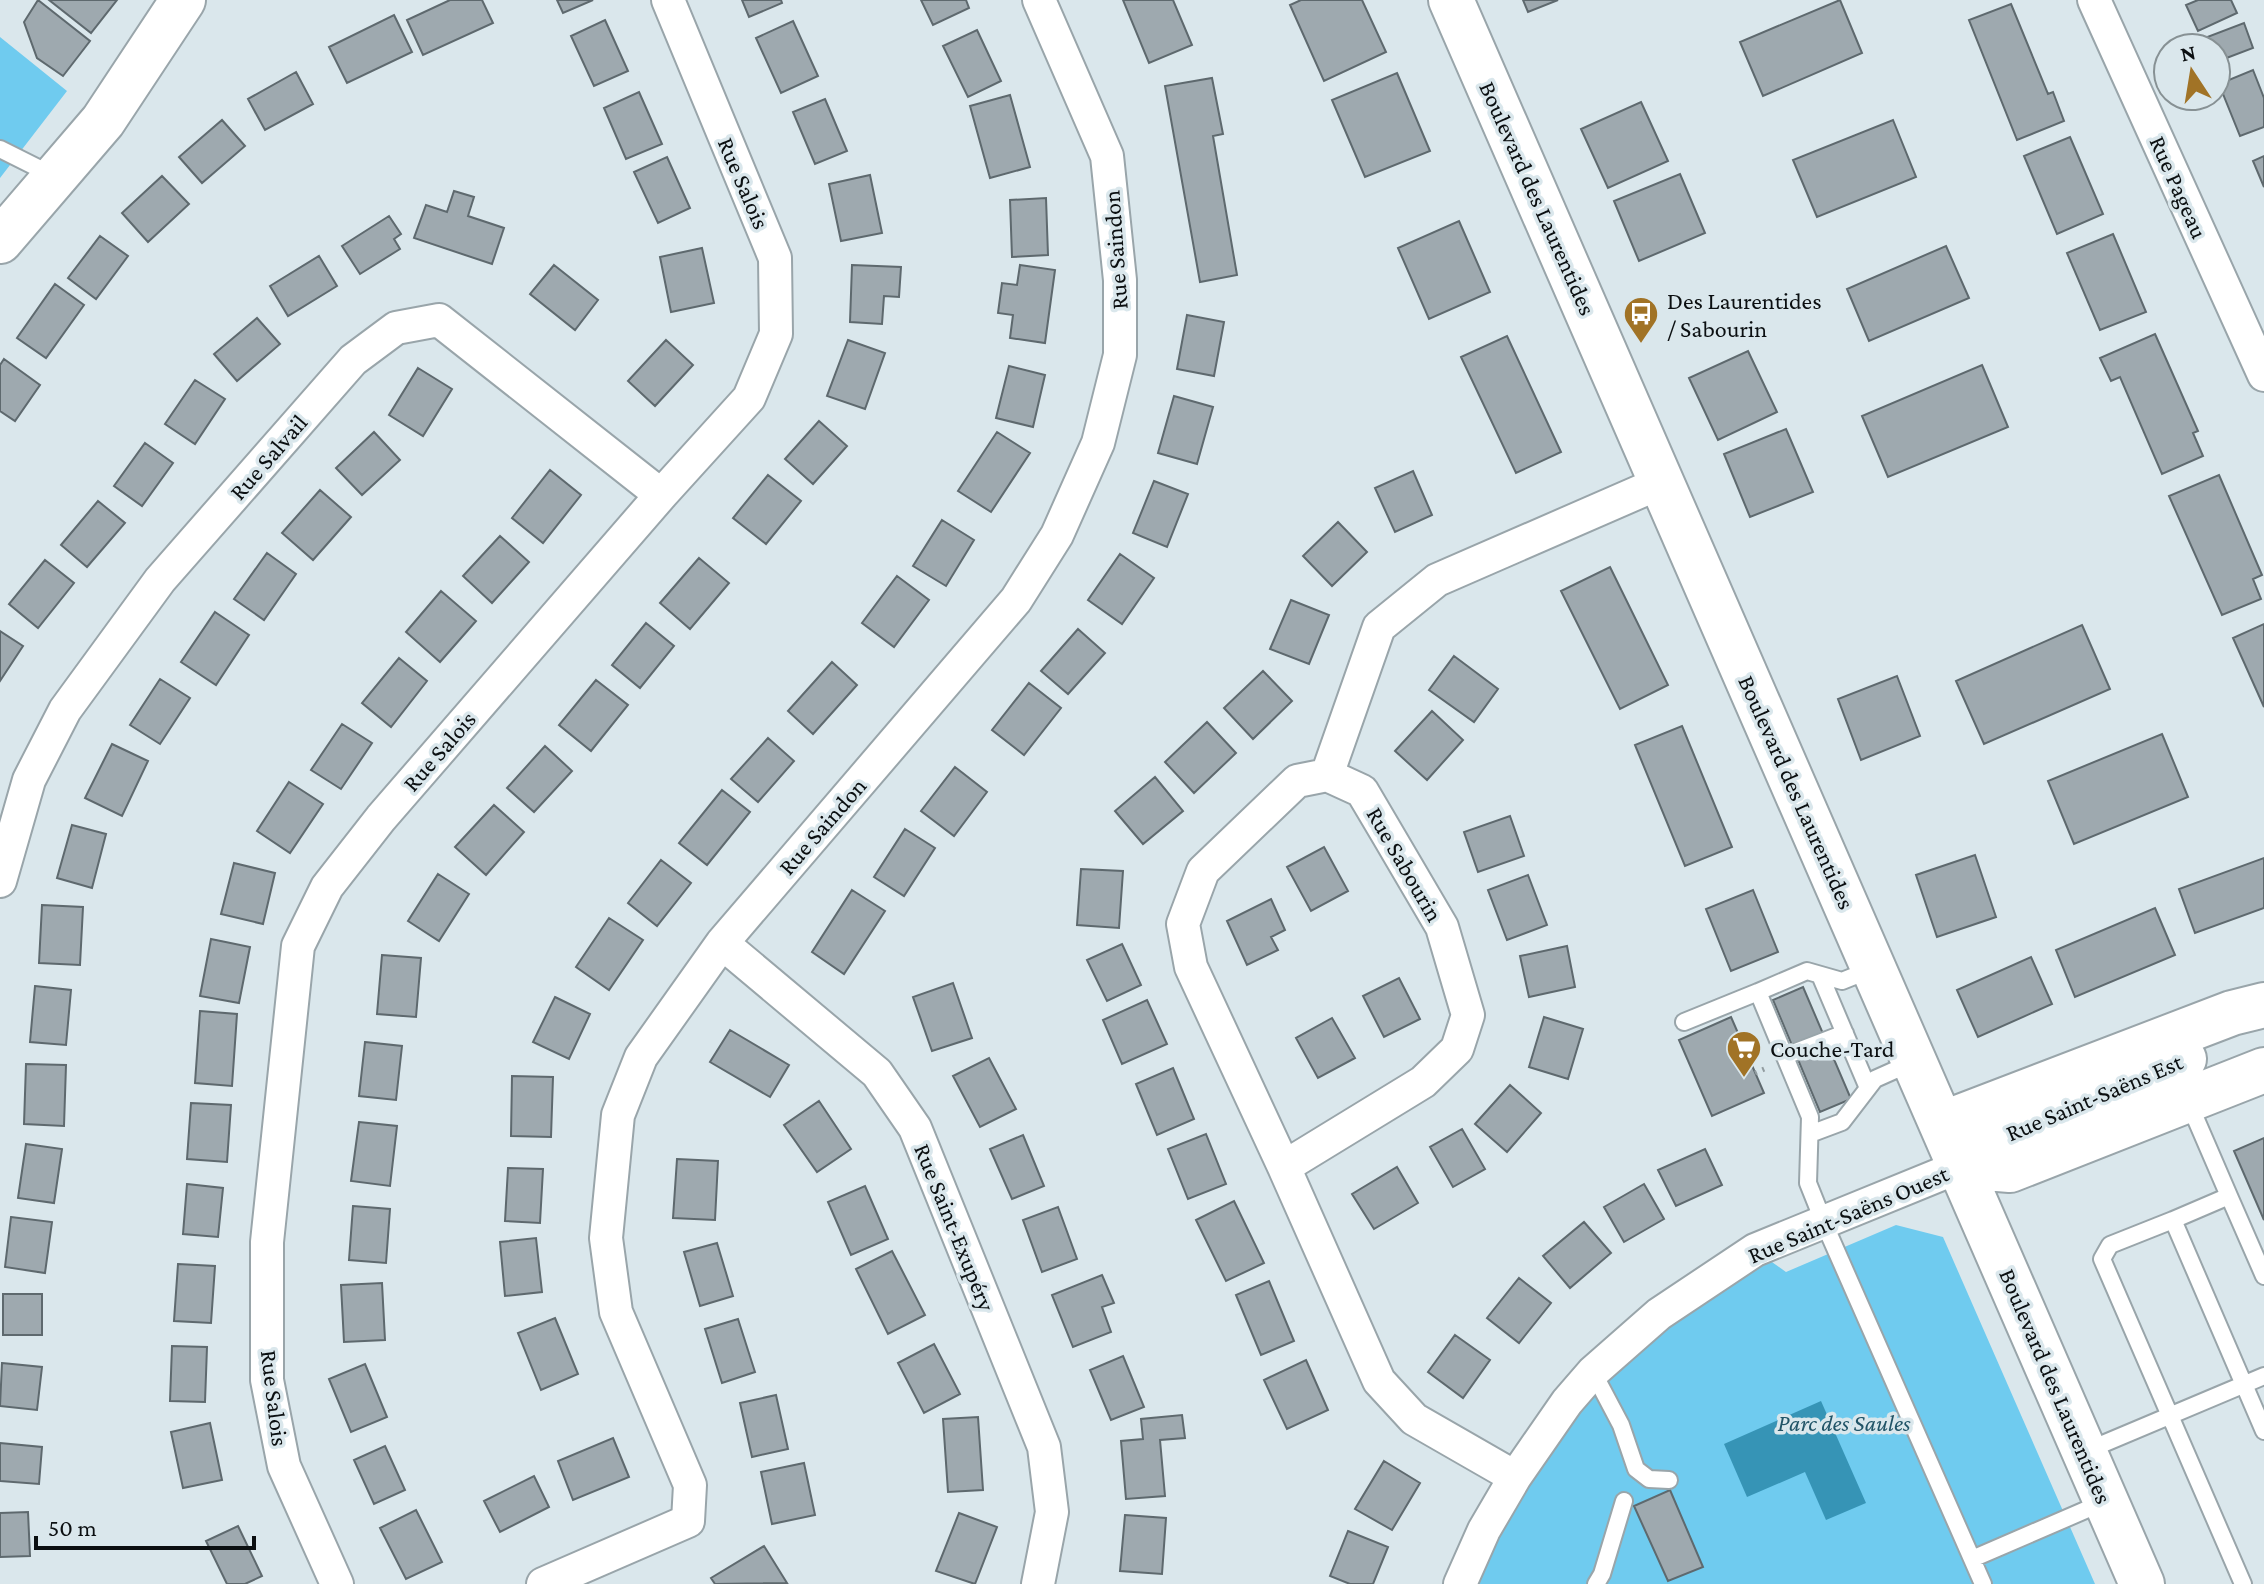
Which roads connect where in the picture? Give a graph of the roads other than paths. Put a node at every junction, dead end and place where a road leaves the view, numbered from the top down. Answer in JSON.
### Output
{"nodes":[{"id":1,"x":183,"y":0,"type":"edge"},
{"id":2,"x":668,"y":0,"type":"edge"},
{"id":3,"x":1039,"y":0,"type":"edge"},
{"id":4,"x":1451,"y":0,"type":"edge"},
{"id":5,"x":2094,"y":0,"type":"edge"},
{"id":6,"x":0,"y":149,"type":"edge"},
{"id":7,"x":55,"y":177,"type":"junction"},
{"id":8,"x":0,"y":241,"type":"edge"},
{"id":9,"x":2264,"y":375,"type":"edge"},
{"id":10,"x":1662,"y":482,"type":"junction"},
{"id":11,"x":661,"y":495,"type":"junction"},
{"id":12,"x":1327,"y":775,"type":"junction"},
{"id":13,"x":0,"y":881,"type":"edge"},
{"id":14,"x":722,"y":943,"type":"junction"},
{"id":15,"x":1874,"y":968,"type":"junction"},
{"id":16,"x":1820,"y":975,"type":"junction"},
{"id":17,"x":1758,"y":992,"type":"junction"},
{"id":18,"x":2264,"y":1005,"type":"edge"},
{"id":19,"x":2264,"y":1021,"type":"edge"},
{"id":20,"x":1684,"y":1022,"type":"dead end"},
{"id":21,"x":1845,"y":1033,"type":"junction"},
{"id":22,"x":1785,"y":1056,"type":"junction"},
{"id":23,"x":1915,"y":1062,"type":"junction"},
{"id":24,"x":2264,"y":1070,"type":"edge"},
{"id":25,"x":1868,"y":1088,"type":"junction"},
{"id":26,"x":2188,"y":1100,"type":"junction"},
{"id":27,"x":1942,"y":1124,"type":"junction"},
{"id":28,"x":1810,"y":1134,"type":"junction"},
{"id":29,"x":1961,"y":1166,"type":"junction"},
{"id":30,"x":1284,"y":1167,"type":"junction"},
{"id":31,"x":2229,"y":1196,"type":"junction"},
{"id":32,"x":2173,"y":1220,"type":"junction"},
{"id":33,"x":1824,"y":1223,"type":"junction"},
{"id":34,"x":2264,"y":1276,"type":"edge"},
{"id":35,"x":1593,"y":1372,"type":"junction"},
{"id":36,"x":2264,"y":1376,"type":"edge"},
{"id":37,"x":2244,"y":1385,"type":"junction"},
{"id":38,"x":2170,"y":1416,"type":"junction"},
{"id":39,"x":2264,"y":1431,"type":"edge"},
{"id":40,"x":2084,"y":1452,"type":"junction"},
{"id":41,"x":1515,"y":1477,"type":"junction"},
{"id":42,"x":1669,"y":1480,"type":"dead end"},
{"id":43,"x":1624,"y":1501,"type":"dead end"},
{"id":44,"x":2106,"y":1502,"type":"junction"},
{"id":45,"x":1972,"y":1559,"type":"junction"},
{"id":46,"x":337,"y":1584,"type":"edge"},
{"id":47,"x":543,"y":1584,"type":"edge"},
{"id":48,"x":1038,"y":1584,"type":"edge"},
{"id":49,"x":1460,"y":1584,"type":"edge"},
{"id":50,"x":1596,"y":1584,"type":"edge"},
{"id":51,"x":1983,"y":1584,"type":"edge"},
{"id":52,"x":2142,"y":1584,"type":"edge"},
{"id":53,"x":2243,"y":1584,"type":"edge"}],
"edges":[{"from":1,"to":7,"type":"street"},
{"from":2,"to":11,"type":"street","name":"Rue Salois"},
{"from":3,"to":14,"type":"street","name":"Rue Saindon"},
{"from":4,"to":10,"type":"street","name":"Boulevard des Laurentides"},
{"from":5,"to":9,"type":"street","name":"Rue Pageau"},
{"from":6,"to":7,"type":"lane"},
{"from":7,"to":8,"type":"street"},
{"from":10,"to":12,"type":"street"},
{"from":10,"to":15,"type":"street","name":"Boulevard des Laurentides"},
{"from":11,"to":13,"type":"street","name":"Rue Salvail"},
{"from":11,"to":46,"type":"street","name":"Rue Salois"},
{"from":12,"to":30,"type":"street"},
{"from":12,"to":30,"type":"street","name":"Rue Sabourin"},
{"from":14,"to":47,"type":"street","name":"Rue Saindon"},
{"from":14,"to":48,"type":"street","name":"Rue Saint-Exupéry"},
{"from":15,"to":16,"type":"lane"},
{"from":15,"to":23,"type":"street","name":"Boulevard des Laurentides"},
{"from":16,"to":17,"type":"lane"},
{"from":16,"to":21,"type":"lane"},
{"from":17,"to":20,"type":"lane"},
{"from":17,"to":22,"type":"lane"},
{"from":18,"to":27,"type":"street","name":"Rue Saint-Saëns Est"},
{"from":19,"to":29,"type":"street","name":"Rue Saint-Saëns Est"},
{"from":21,"to":22,"type":"lane"},
{"from":21,"to":25,"type":"lane"},
{"from":22,"to":28,"type":"lane"},
{"from":23,"to":25,"type":"lane"},
{"from":23,"to":27,"type":"street","name":"Boulevard des Laurentides"},
{"from":24,"to":26,"type":"street","name":"Rue Saint-Saëns Est"},
{"from":25,"to":28,"type":"lane"},
{"from":26,"to":29,"type":"street","name":"Rue Saint-Saëns Est"},
{"from":26,"to":31,"type":"lane"},
{"from":27,"to":29,"type":"street","name":"Boulevard des Laurentides"},
{"from":28,"to":33,"type":"lane"},
{"from":29,"to":33,"type":"street","name":"Rue Saint-Saëns Ouest"},
{"from":29,"to":40,"type":"street","name":"Boulevard des Laurentides"},
{"from":30,"to":41,"type":"street"},
{"from":31,"to":32,"type":"lane"},
{"from":31,"to":34,"type":"lane"},
{"from":32,"to":37,"type":"lane"},
{"from":32,"to":38,"type":"lane"},
{"from":33,"to":35,"type":"street","name":"Rue Saint-Saëns Ouest"},
{"from":33,"to":45,"type":"lane"},
{"from":35,"to":41,"type":"street","name":"Rue Saint-Saëns Ouest"},
{"from":35,"to":42,"type":"lane"},
{"from":36,"to":37,"type":"lane"},
{"from":37,"to":38,"type":"lane"},
{"from":37,"to":39,"type":"lane"},
{"from":38,"to":40,"type":"lane"},
{"from":38,"to":53,"type":"lane"},
{"from":40,"to":44,"type":"street","name":"Boulevard des Laurentides"},
{"from":41,"to":49,"type":"street","name":"Rue Saint-Saëns Ouest"},
{"from":43,"to":50,"type":"lane"},
{"from":44,"to":45,"type":"lane"},
{"from":44,"to":52,"type":"street","name":"Boulevard des Laurentides"},
{"from":45,"to":51,"type":"lane"}]}
